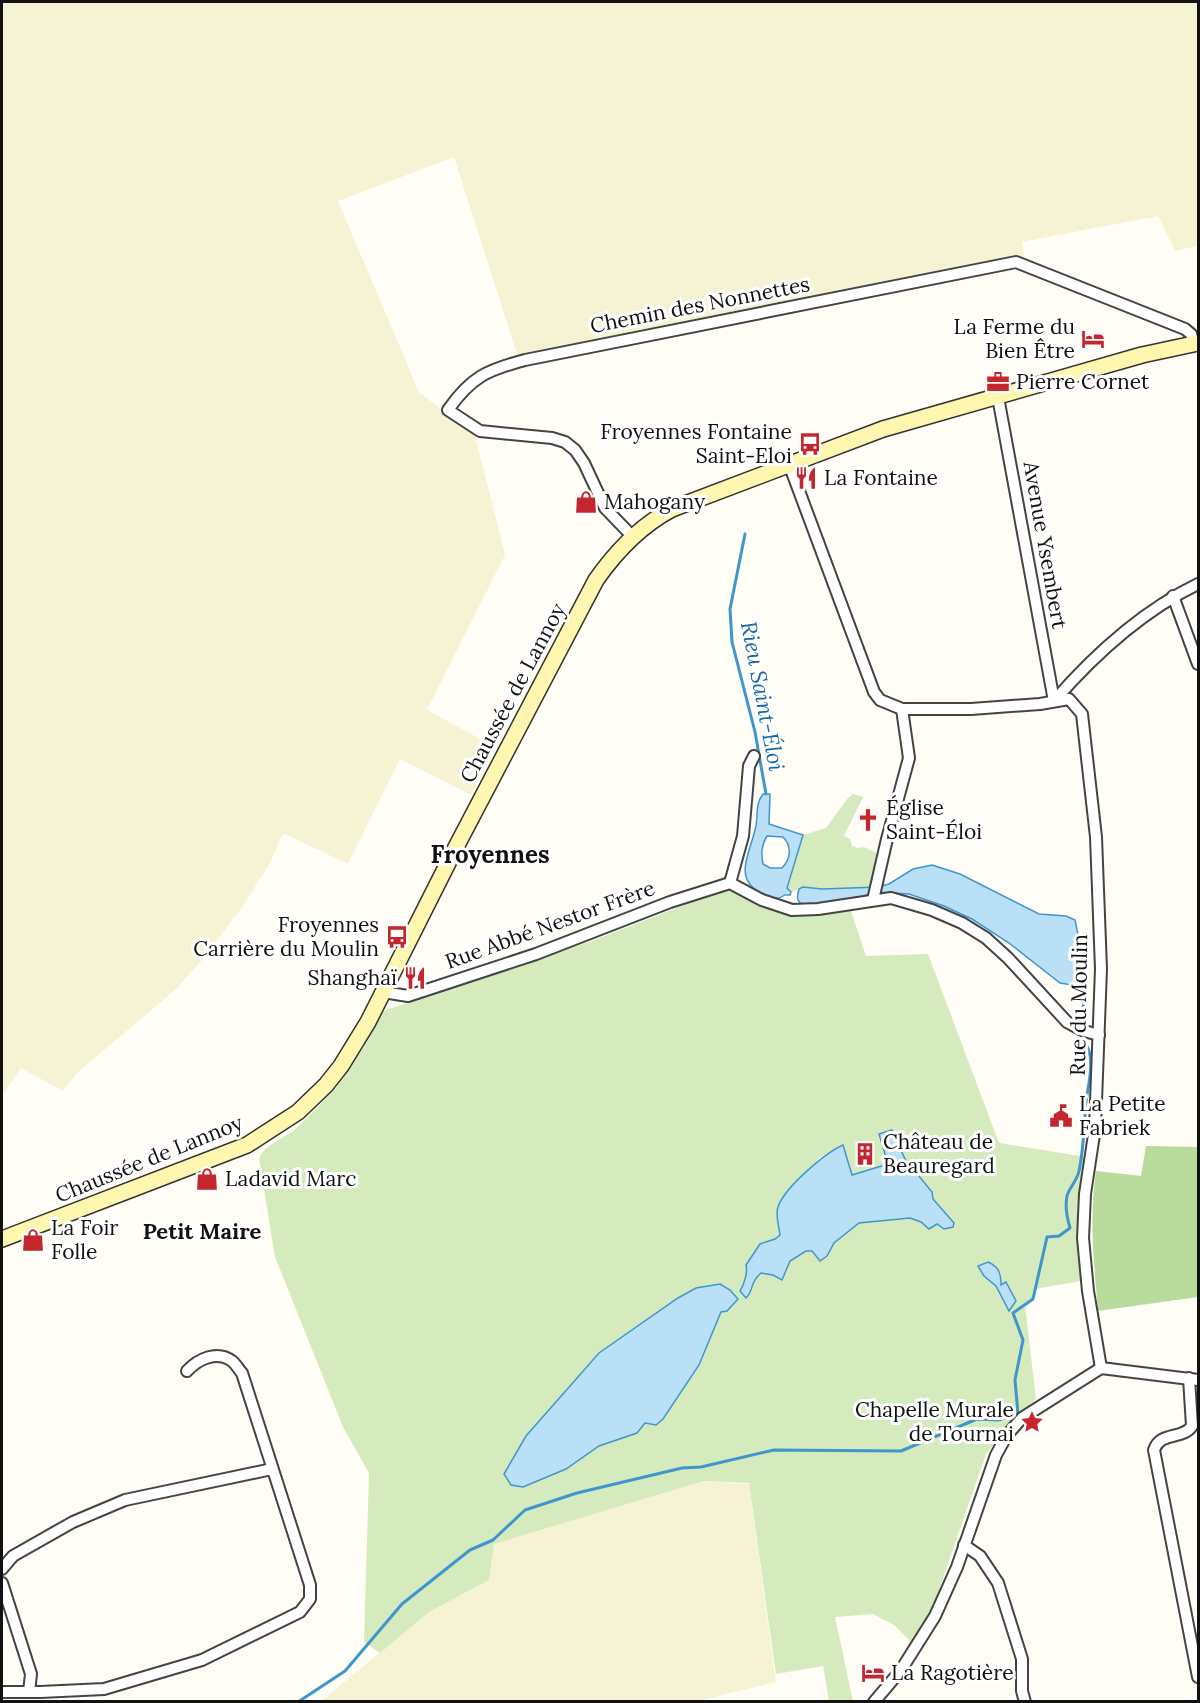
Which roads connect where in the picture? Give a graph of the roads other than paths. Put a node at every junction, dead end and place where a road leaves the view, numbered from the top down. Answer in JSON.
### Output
{"nodes":[{"id":1,"x":1196,"y":343,"type":"edge"},
{"id":2,"x":998,"y":397,"type":"junction"},
{"id":3,"x":789,"y":464,"type":"junction"},
{"id":4,"x":632,"y":536,"type":"junction"},
{"id":5,"x":1198,"y":584,"type":"edge"},
{"id":6,"x":1173,"y":596,"type":"junction"},
{"id":7,"x":1198,"y":664,"type":"edge"},
{"id":8,"x":1054,"y":700,"type":"junction"},
{"id":9,"x":902,"y":709,"type":"junction"},
{"id":10,"x":754,"y":756,"type":"dead end"},
{"id":11,"x":730,"y":883,"type":"junction"},
{"id":12,"x":874,"y":898,"type":"junction"},
{"id":13,"x":383,"y":992,"type":"junction"},
{"id":14,"x":1099,"y":1035,"type":"junction"},
{"id":15,"x":2,"y":1239,"type":"edge"},
{"id":16,"x":1101,"y":1368,"type":"junction"},
{"id":17,"x":187,"y":1371,"type":"dead end"},
{"id":18,"x":1194,"y":1379,"type":"edge"},
{"id":19,"x":272,"y":1469,"type":"junction"},
{"id":20,"x":964,"y":1545,"type":"junction"},
{"id":21,"x":2,"y":1569,"type":"edge"},
{"id":22,"x":2,"y":1583,"type":"edge"},
{"id":23,"x":1198,"y":1677,"type":"edge"},
{"id":24,"x":2,"y":1692,"type":"edge"},
{"id":25,"x":29,"y":1692,"type":"junction"},
{"id":26,"x":874,"y":1701,"type":"edge"},
{"id":27,"x":1025,"y":1701,"type":"edge"}],
"edges":[{"from":1,"to":2,"type":"main road","name":"Chaussée de Lannoy"},
{"from":1,"to":4,"type":"street","name":"Chemin des Nonnettes"},
{"from":2,"to":3,"type":"main road","name":"Chaussée de Lannoy"},
{"from":2,"to":8,"type":"street","name":"Avenue Ysembert"},
{"from":3,"to":4,"type":"main road","name":"Chaussée de Lannoy"},
{"from":3,"to":9,"type":"street"},
{"from":4,"to":13,"type":"main road","name":"Chaussée de Lannoy"},
{"from":5,"to":6,"type":"street"},
{"from":6,"to":7,"type":"street"},
{"from":6,"to":8,"type":"street"},
{"from":8,"to":9,"type":"street"},
{"from":8,"to":14,"type":"street","name":"Rue du Moulin"},
{"from":9,"to":12,"type":"street"},
{"from":10,"to":11,"type":"street"},
{"from":11,"to":12,"type":"street"},
{"from":11,"to":13,"type":"street","name":"Rue Abbé Nestor Frère"},
{"from":12,"to":14,"type":"street"},
{"from":13,"to":15,"type":"main road","name":"Chaussée de Lannoy"},
{"from":14,"to":16,"type":"street","name":"Rue du Moulin"},
{"from":16,"to":18,"type":"street"},
{"from":16,"to":20,"type":"street"},
{"from":17,"to":19,"type":"street"},
{"from":18,"to":23,"type":"street"},
{"from":19,"to":21,"type":"street"},
{"from":19,"to":25,"type":"street"},
{"from":20,"to":26,"type":"street"},
{"from":20,"to":27,"type":"street"},
{"from":22,"to":25,"type":"street"},
{"from":24,"to":25,"type":"street"}]}
